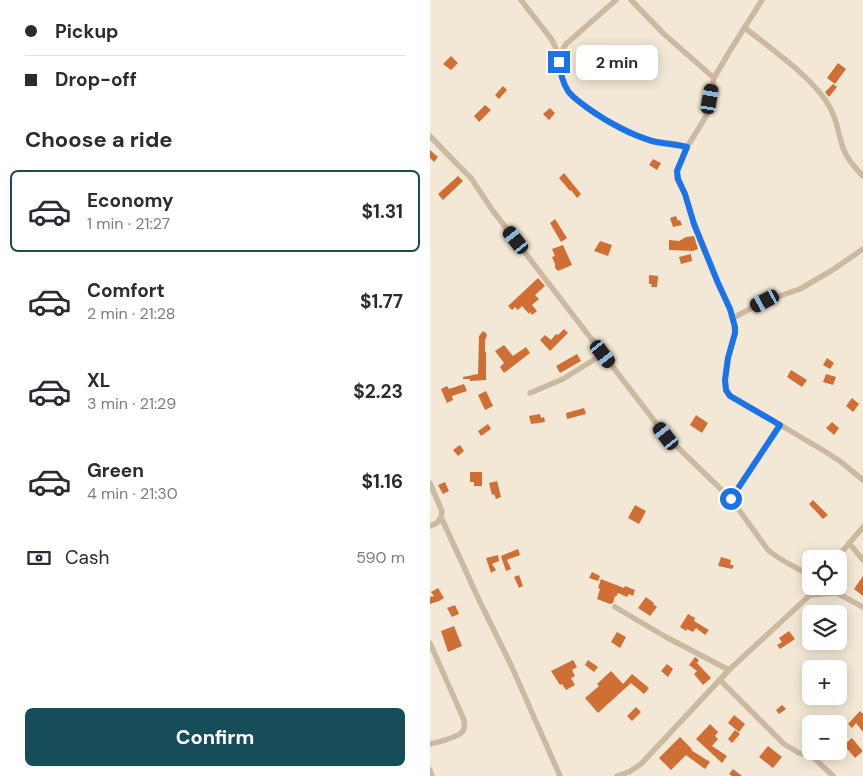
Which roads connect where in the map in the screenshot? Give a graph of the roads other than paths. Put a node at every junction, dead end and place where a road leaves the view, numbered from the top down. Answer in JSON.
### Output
{"nodes":[{"id":1,"x":521,"y":0,"type":"edge"},
{"id":2,"x":616,"y":0,"type":"edge"},
{"id":3,"x":631,"y":0,"type":"edge"},
{"id":4,"x":762,"y":0,"type":"edge"},
{"id":5,"x":745,"y":28,"type":"junction"},
{"id":6,"x":559,"y":62,"type":"junction"},
{"id":7,"x":714,"y":78,"type":"junction"},
{"id":8,"x":430,"y":136,"type":"edge"},
{"id":9,"x":687,"y":147,"type":"junction"},
{"id":10,"x":863,"y":176,"type":"edge"},
{"id":11,"x":863,"y":249,"type":"edge"},
{"id":12,"x":733,"y":318,"type":"junction"},
{"id":13,"x":603,"y":354,"type":"junction"},
{"id":14,"x":530,"y":393,"type":"dead end"},
{"id":15,"x":780,"y":425,"type":"junction"},
{"id":16,"x":863,"y":480,"type":"edge"},
{"id":17,"x":430,"y":483,"type":"edge"},
{"id":18,"x":731,"y":499,"type":"junction"},
{"id":19,"x":442,"y":518,"type":"junction"},
{"id":20,"x":430,"y":526,"type":"edge"},
{"id":21,"x":863,"y":527,"type":"edge"},
{"id":22,"x":849,"y":543,"type":"junction"},
{"id":23,"x":843,"y":550,"type":"edge"},
{"id":24,"x":863,"y":560,"type":"edge"},
{"id":25,"x":802,"y":571,"type":"edge"},
{"id":26,"x":809,"y":595,"type":"edge"},
{"id":27,"x":840,"y":595,"type":"edge"},
{"id":28,"x":614,"y":607,"type":"dead end"},
{"id":29,"x":863,"y":607,"type":"edge"},
{"id":30,"x":430,"y":643,"type":"edge"},
{"id":31,"x":729,"y":670,"type":"junction"},
{"id":32,"x":720,"y":680,"type":"junction"},
{"id":33,"x":430,"y":744,"type":"edge"},
{"id":34,"x":430,"y":770,"type":"edge"},
{"id":35,"x":432,"y":776,"type":"edge"},
{"id":36,"x":560,"y":776,"type":"edge"},
{"id":37,"x":617,"y":776,"type":"edge"},
{"id":38,"x":833,"y":776,"type":"edge"}],
"edges":[{"from":1,"to":6,"type":"street"},
{"from":2,"to":6,"type":"street"},
{"from":3,"to":7,"type":"street"},
{"from":4,"to":5,"type":"street"},
{"from":5,"to":7,"type":"street"},
{"from":5,"to":10,"type":"street"},
{"from":6,"to":9,"type":"street"},
{"from":7,"to":9,"type":"street"},
{"from":8,"to":13,"type":"street"},
{"from":9,"to":12,"type":"street"},
{"from":11,"to":12,"type":"street"},
{"from":12,"to":15,"type":"street"},
{"from":13,"to":14,"type":"street"},
{"from":13,"to":18,"type":"street"},
{"from":15,"to":16,"type":"street"},
{"from":15,"to":18,"type":"street"},
{"from":17,"to":19,"type":"street"},
{"from":18,"to":25,"type":"street"},
{"from":19,"to":20,"type":"street"},
{"from":19,"to":36,"type":"street"},
{"from":21,"to":22,"type":"street"},
{"from":22,"to":23,"type":"street"},
{"from":22,"to":24,"type":"street"},
{"from":26,"to":31,"type":"street"},
{"from":27,"to":29,"type":"street"},
{"from":28,"to":31,"type":"street"},
{"from":30,"to":33,"type":"street"},
{"from":31,"to":32,"type":"street"},
{"from":32,"to":37,"type":"street"},
{"from":32,"to":38,"type":"street"},
{"from":34,"to":35,"type":"street"}]}
